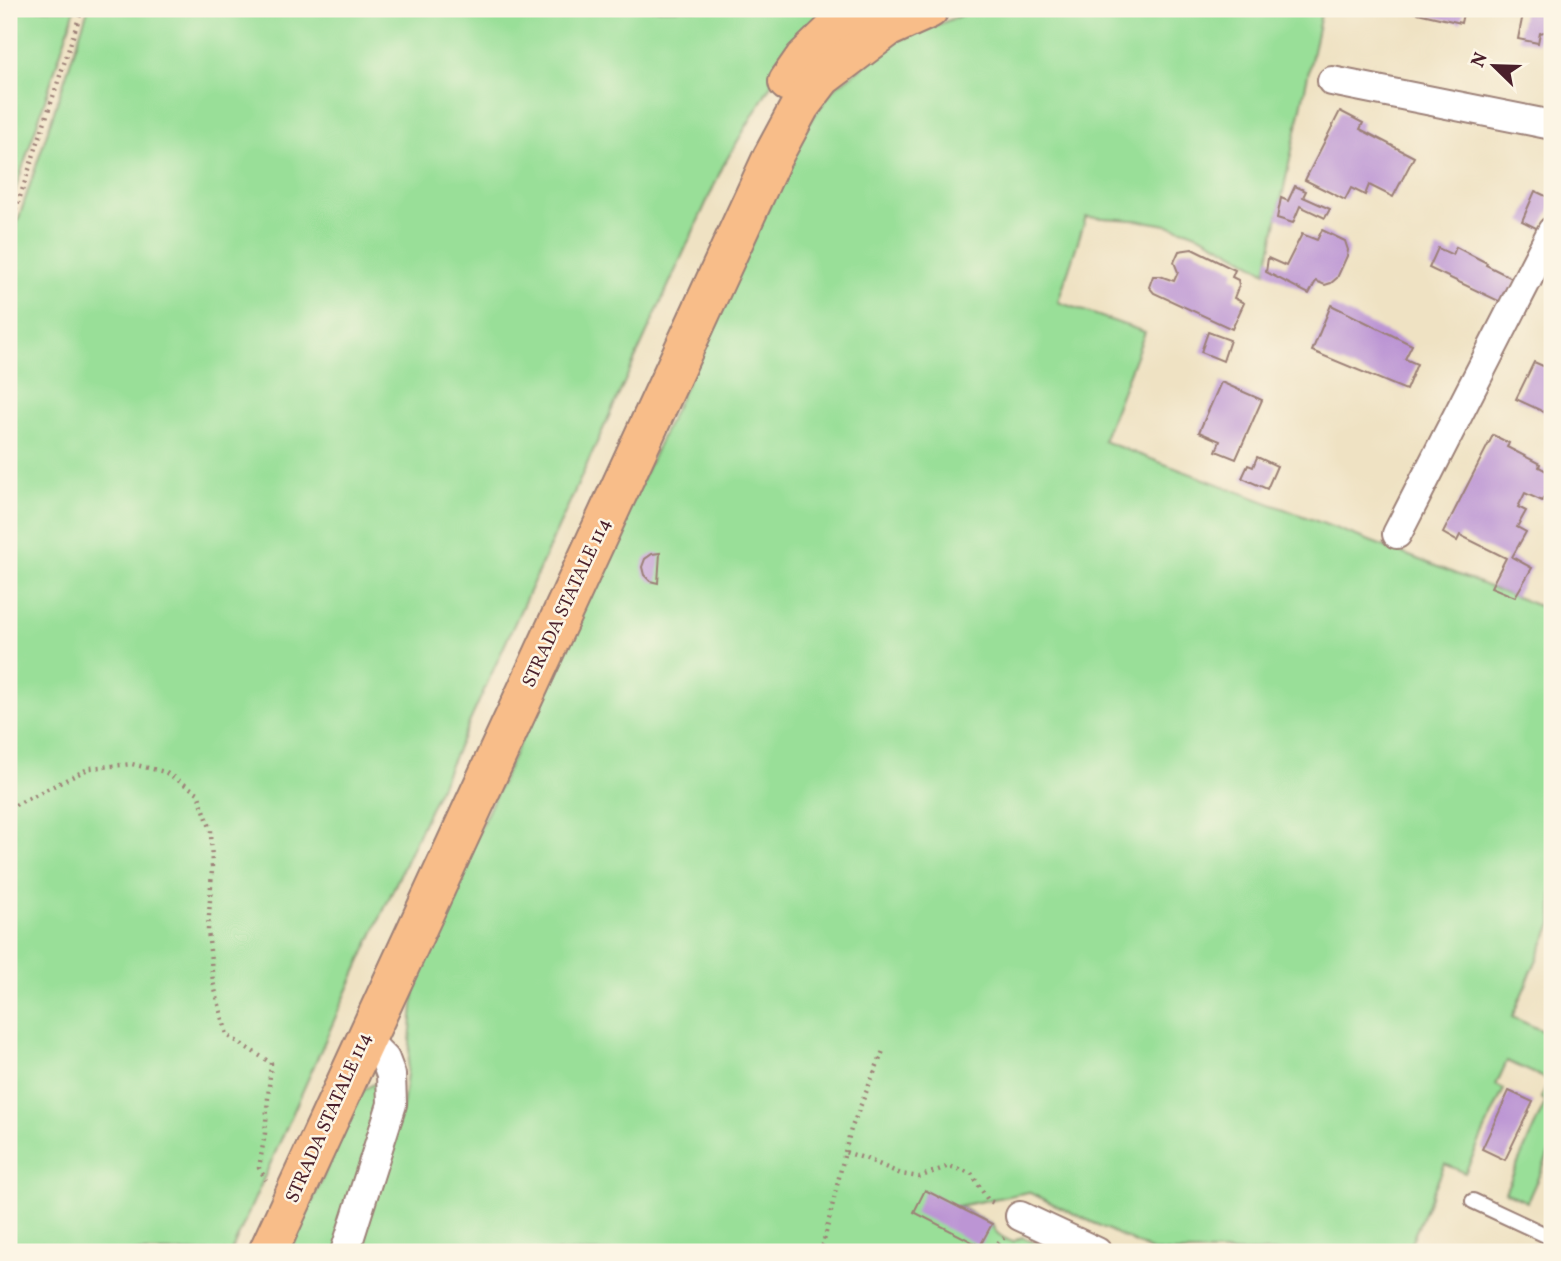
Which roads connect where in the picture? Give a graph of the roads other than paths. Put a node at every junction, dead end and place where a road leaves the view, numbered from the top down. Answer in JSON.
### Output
{"nodes":[{"id":1,"x":867,"y":9,"type":"edge"},
{"id":2,"x":929,"y":9,"type":"edge"},
{"id":3,"x":1332,"y":80,"type":"dead end"},
{"id":4,"x":1552,"y":125,"type":"edge"},
{"id":5,"x":1552,"y":231,"type":"edge"},
{"id":6,"x":1397,"y":534,"type":"dead end"},
{"id":7,"x":365,"y":1039,"type":"junction"},
{"id":8,"x":1473,"y":1201,"type":"dead end"},
{"id":9,"x":1020,"y":1216,"type":"road end"},
{"id":10,"x":1552,"y":1238,"type":"edge"},
{"id":11,"x":247,"y":1252,"type":"edge"},
{"id":12,"x":268,"y":1252,"type":"edge"},
{"id":13,"x":345,"y":1252,"type":"edge"},
{"id":14,"x":1097,"y":1252,"type":"edge"}],
"edges":[{"from":1,"to":11,"type":"main road","name":"STRADA STATALE 114"},
{"from":2,"to":7,"type":"main road","name":"STRADA STATALE 114"},
{"from":3,"to":4,"type":"street"},
{"from":5,"to":6,"type":"street"},
{"from":7,"to":12,"type":"main road","name":"STRADA STATALE 114"},
{"from":7,"to":13,"type":"street"},
{"from":8,"to":10,"type":"lane"},
{"from":9,"to":14,"type":"street"}]}
